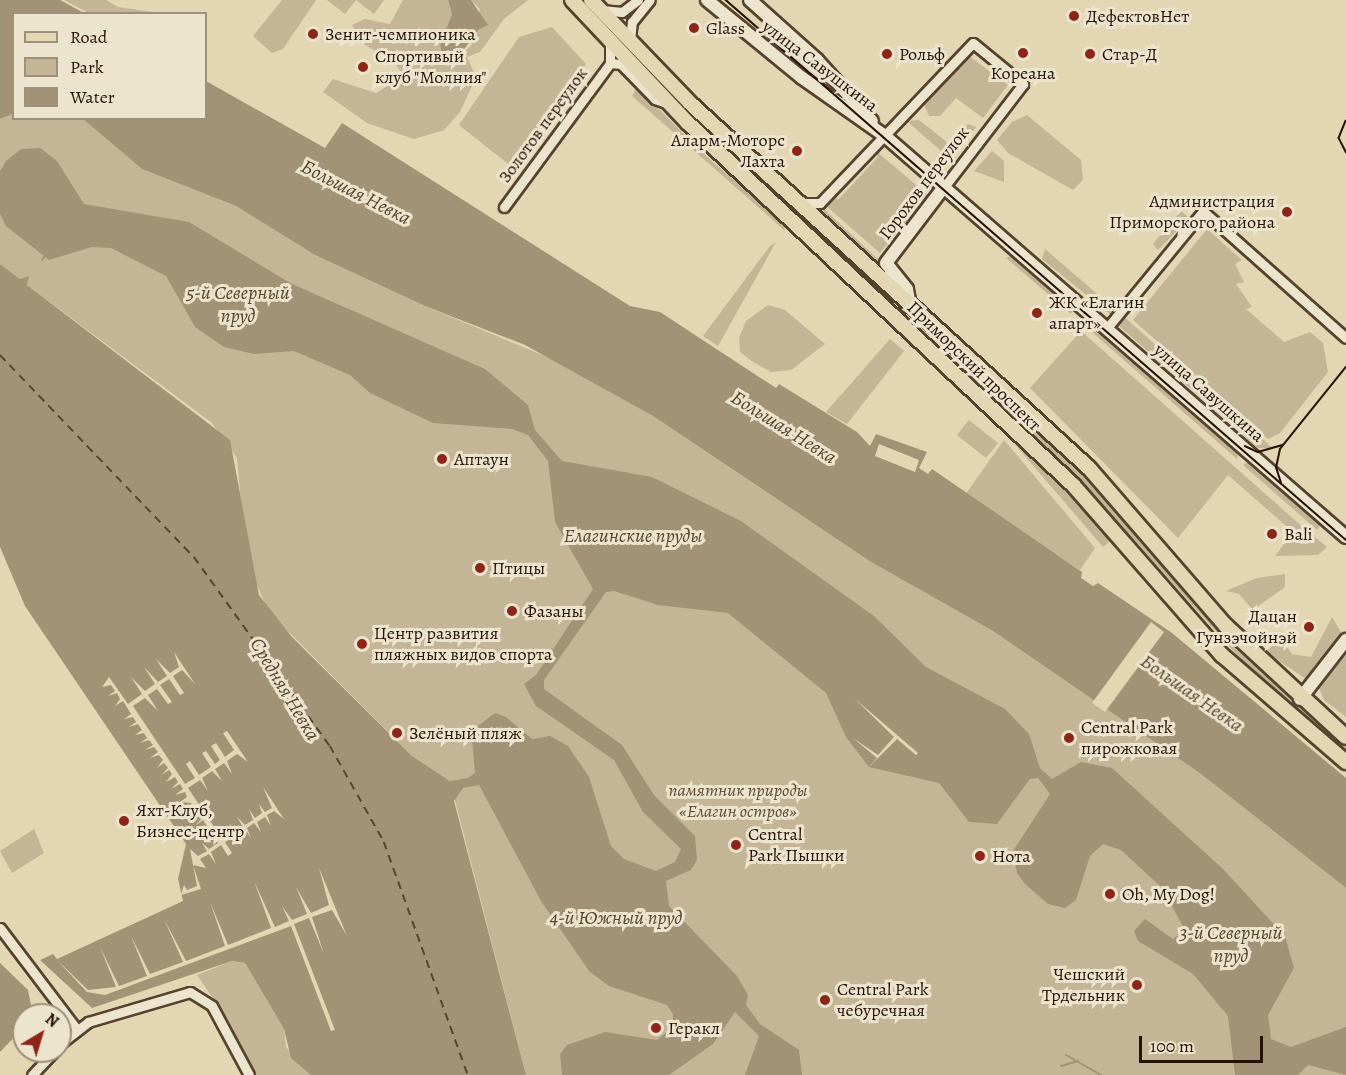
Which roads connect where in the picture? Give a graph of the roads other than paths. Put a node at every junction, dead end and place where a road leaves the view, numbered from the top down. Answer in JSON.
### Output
{"nodes":[{"id":1,"x":572,"y":0,"type":"edge"},
{"id":2,"x":591,"y":0,"type":"edge"},
{"id":3,"x":638,"y":0,"type":"edge"},
{"id":4,"x":650,"y":0,"type":"edge"},
{"id":5,"x":707,"y":0,"type":"edge"},
{"id":6,"x":750,"y":0,"type":"edge"},
{"id":7,"x":602,"y":10,"type":"junction"},
{"id":8,"x":610,"y":38,"type":"junction"},
{"id":9,"x":630,"y":40,"type":"junction"},
{"id":10,"x":610,"y":63,"type":"junction"},
{"id":11,"x":670,"y":104,"type":"junction"},
{"id":12,"x":885,"y":136,"type":"junction"},
{"id":13,"x":944,"y":187,"type":"junction"},
{"id":14,"x":797,"y":203,"type":"junction"},
{"id":15,"x":820,"y":203,"type":"junction"},
{"id":16,"x":504,"y":207,"type":"dead end"},
{"id":17,"x":825,"y":228,"type":"junction"},
{"id":18,"x":910,"y":305,"type":"junction"},
{"id":19,"x":1107,"y":328,"type":"junction"},
{"id":20,"x":1346,"y":338,"type":"edge"},
{"id":21,"x":1346,"y":537,"type":"edge"},
{"id":22,"x":1346,"y":640,"type":"edge"},
{"id":23,"x":1300,"y":699,"type":"junction"},
{"id":24,"x":1346,"y":737,"type":"edge"},
{"id":25,"x":1346,"y":762,"type":"edge"},
{"id":26,"x":0,"y":928,"type":"edge"},
{"id":27,"x":76,"y":1028,"type":"junction"},
{"id":28,"x":72,"y":1032,"type":"edge"},
{"id":29,"x":43,"y":1063,"type":"edge"},
{"id":30,"x":32,"y":1075,"type":"edge"},
{"id":31,"x":249,"y":1075,"type":"edge"}],
"edges":[{"from":1,"to":8,"type":"main road","name":"Приморский проспект"},
{"from":2,"to":7,"type":"main road","name":"Приморский проспект"},
{"from":3,"to":7,"type":"street"},
{"from":4,"to":9,"type":"street"},
{"from":5,"to":12,"type":"main road","name":"улица Савушкина"},
{"from":6,"to":12,"type":"main road","name":"улица Савушкина"},
{"from":7,"to":9,"type":"main road","name":"Приморский проспект"},
{"from":8,"to":10,"type":"street","name":"Золотов переулок"},
{"from":8,"to":11,"type":"main road","name":"Приморский проспект"},
{"from":9,"to":14,"type":"main road","name":"Приморский проспект"},
{"from":10,"to":11,"type":"street","name":"Золотов переулок"},
{"from":10,"to":16,"type":"street","name":"Золотов переулок"},
{"from":11,"to":25,"type":"main road","name":"Приморский проспект"},
{"from":12,"to":13,"type":"main road","name":"улица Савушкина"},
{"from":12,"to":13,"type":"street","name":"Горохов переулок"},
{"from":12,"to":15,"type":"street"},
{"from":13,"to":18,"type":"main road","name":"Горохов переулок"},
{"from":13,"to":19,"type":"main road","name":"улица Савушкина"},
{"from":14,"to":15,"type":"street"},
{"from":14,"to":17,"type":"main road","name":"Приморский проспект"},
{"from":15,"to":17,"type":"street"},
{"from":17,"to":18,"type":"main road","name":"Приморский проспект"},
{"from":18,"to":23,"type":"main road","name":"Приморский проспект"},
{"from":19,"to":20,"type":"street"},
{"from":19,"to":21,"type":"main road","name":"улица Савушкина"},
{"from":22,"to":23,"type":"main road"},
{"from":23,"to":24,"type":"main road","name":"Приморский проспект"},
{"from":26,"to":27,"type":"street"},
{"from":27,"to":28,"type":"street"},
{"from":27,"to":31,"type":"street"},
{"from":29,"to":30,"type":"street"}]}
